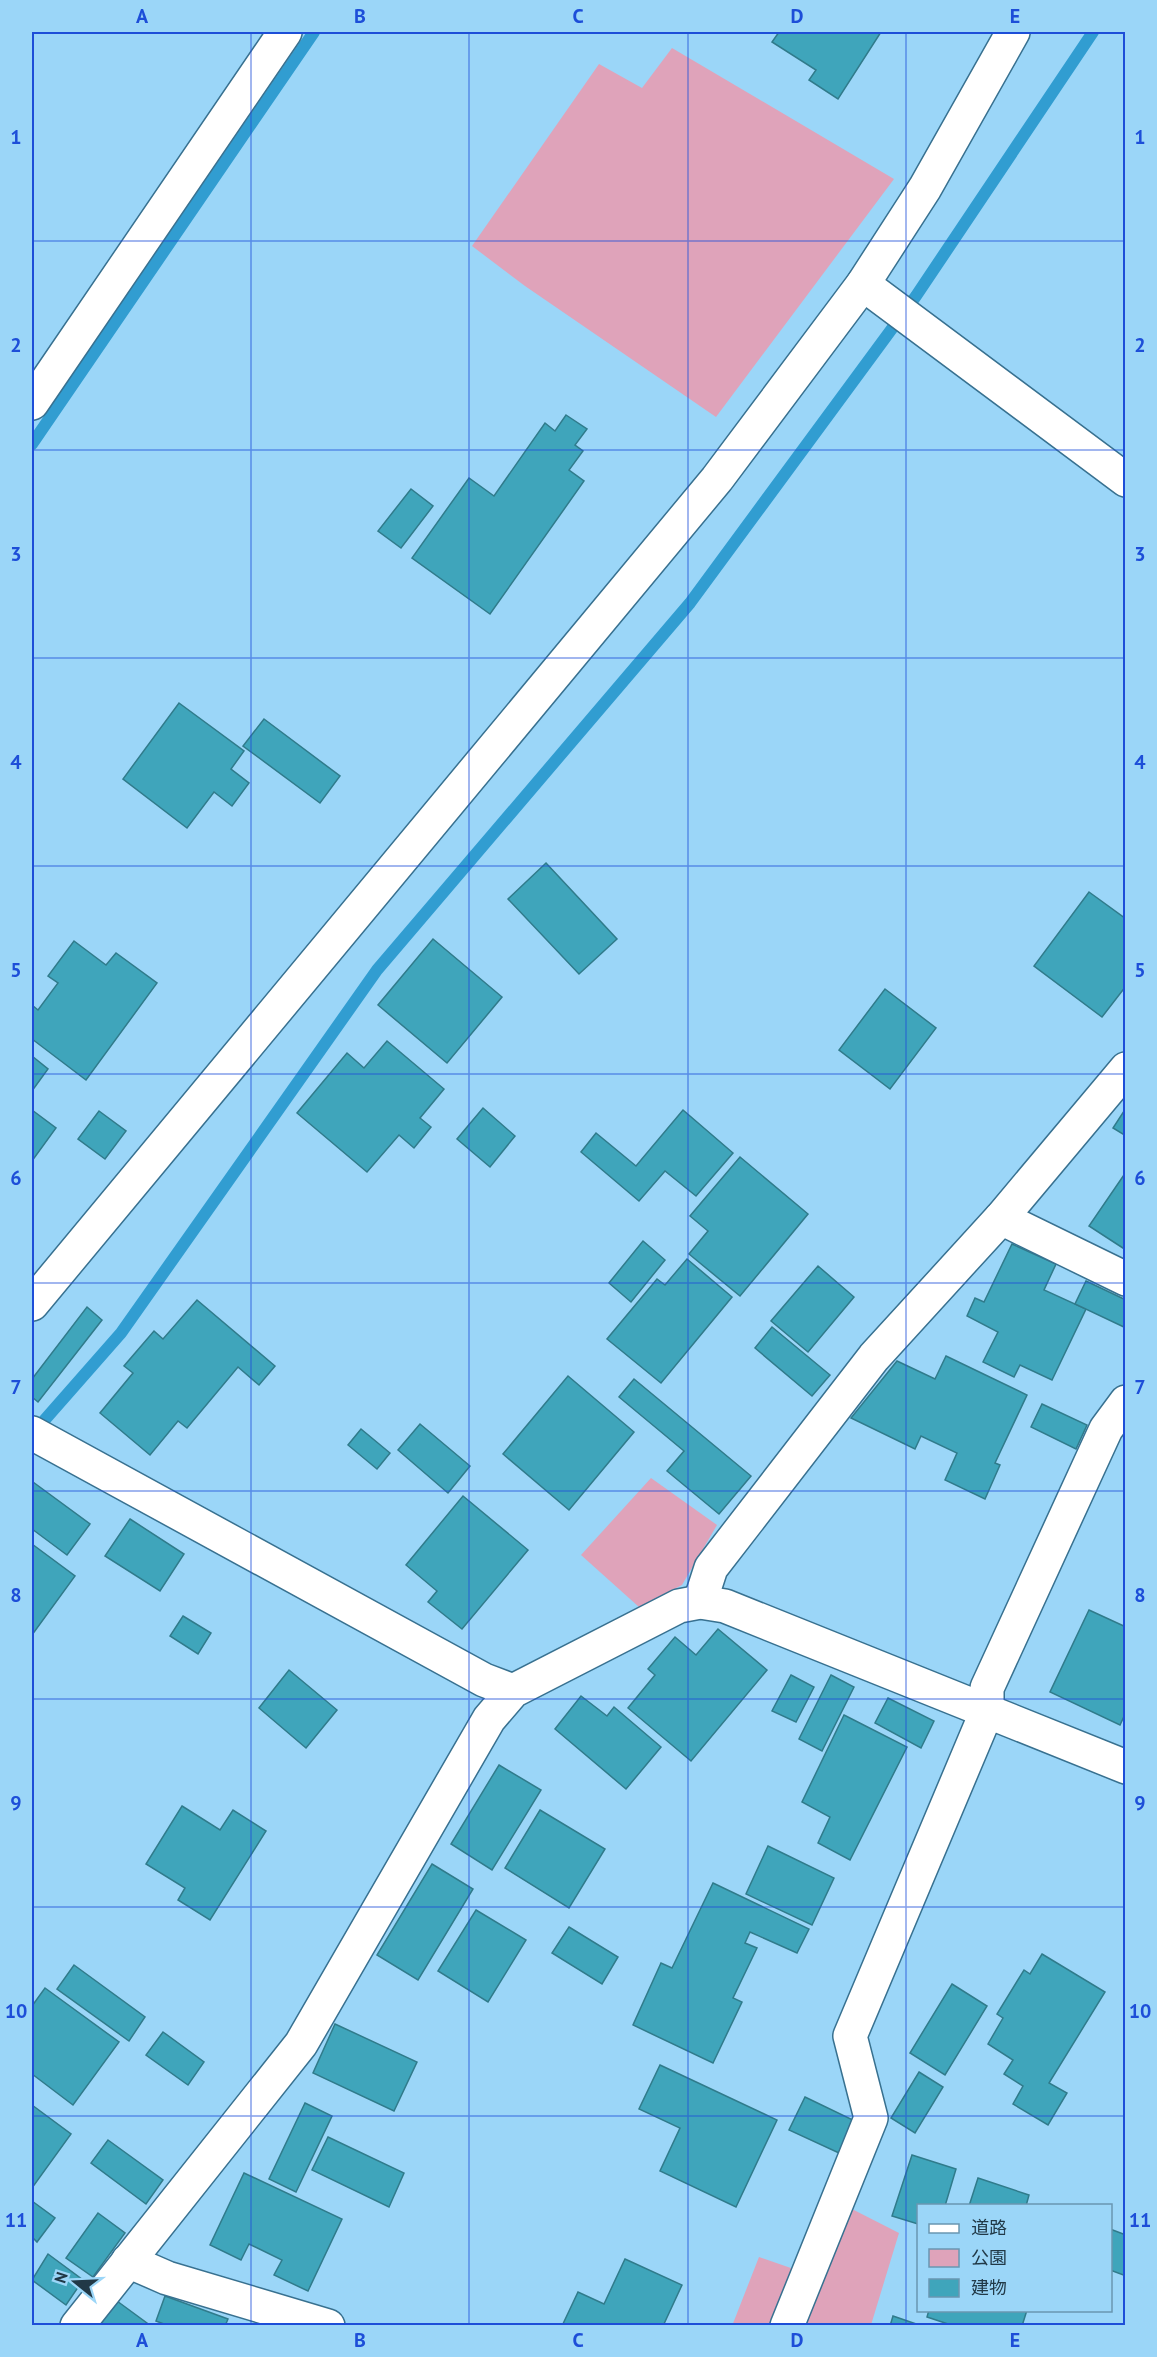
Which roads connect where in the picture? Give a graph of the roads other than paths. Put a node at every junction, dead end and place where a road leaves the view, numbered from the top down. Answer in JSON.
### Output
{"nodes":[{"id":1,"x":285,"y":32,"type":"edge"},
{"id":2,"x":1013,"y":32,"type":"edge"},
{"id":3,"x":863,"y":284,"type":"junction"},
{"id":4,"x":32,"y":403,"type":"edge"},
{"id":5,"x":1125,"y":480,"type":"edge"},
{"id":6,"x":1125,"y":1069,"type":"edge"},
{"id":7,"x":1001,"y":1218,"type":"junction"},
{"id":8,"x":1125,"y":1279,"type":"edge"},
{"id":9,"x":32,"y":1304,"type":"edge"},
{"id":10,"x":1125,"y":1402,"type":"edge"},
{"id":11,"x":35,"y":1435,"type":"edge"},
{"id":12,"x":700,"y":1602,"type":"junction"},
{"id":13,"x":513,"y":1691,"type":"junction"},
{"id":14,"x":987,"y":1711,"type":"junction"},
{"id":15,"x":1125,"y":1767,"type":"edge"},
{"id":16,"x":129,"y":2261,"type":"junction"},
{"id":17,"x":77,"y":2325,"type":"edge"},
{"id":18,"x":328,"y":2325,"type":"edge"},
{"id":19,"x":787,"y":2325,"type":"edge"}],
"edges":[{"from":1,"to":4,"type":"street"},
{"from":2,"to":3,"type":"street"},
{"from":3,"to":5,"type":"street"},
{"from":3,"to":9,"type":"street"},
{"from":6,"to":7,"type":"street"},
{"from":7,"to":8,"type":"street"},
{"from":7,"to":12,"type":"street"},
{"from":10,"to":14,"type":"street"},
{"from":11,"to":13,"type":"street"},
{"from":12,"to":13,"type":"street"},
{"from":12,"to":14,"type":"street"},
{"from":13,"to":16,"type":"street"},
{"from":14,"to":15,"type":"street"},
{"from":14,"to":19,"type":"street"},
{"from":16,"to":17,"type":"street"},
{"from":16,"to":18,"type":"street"}]}
